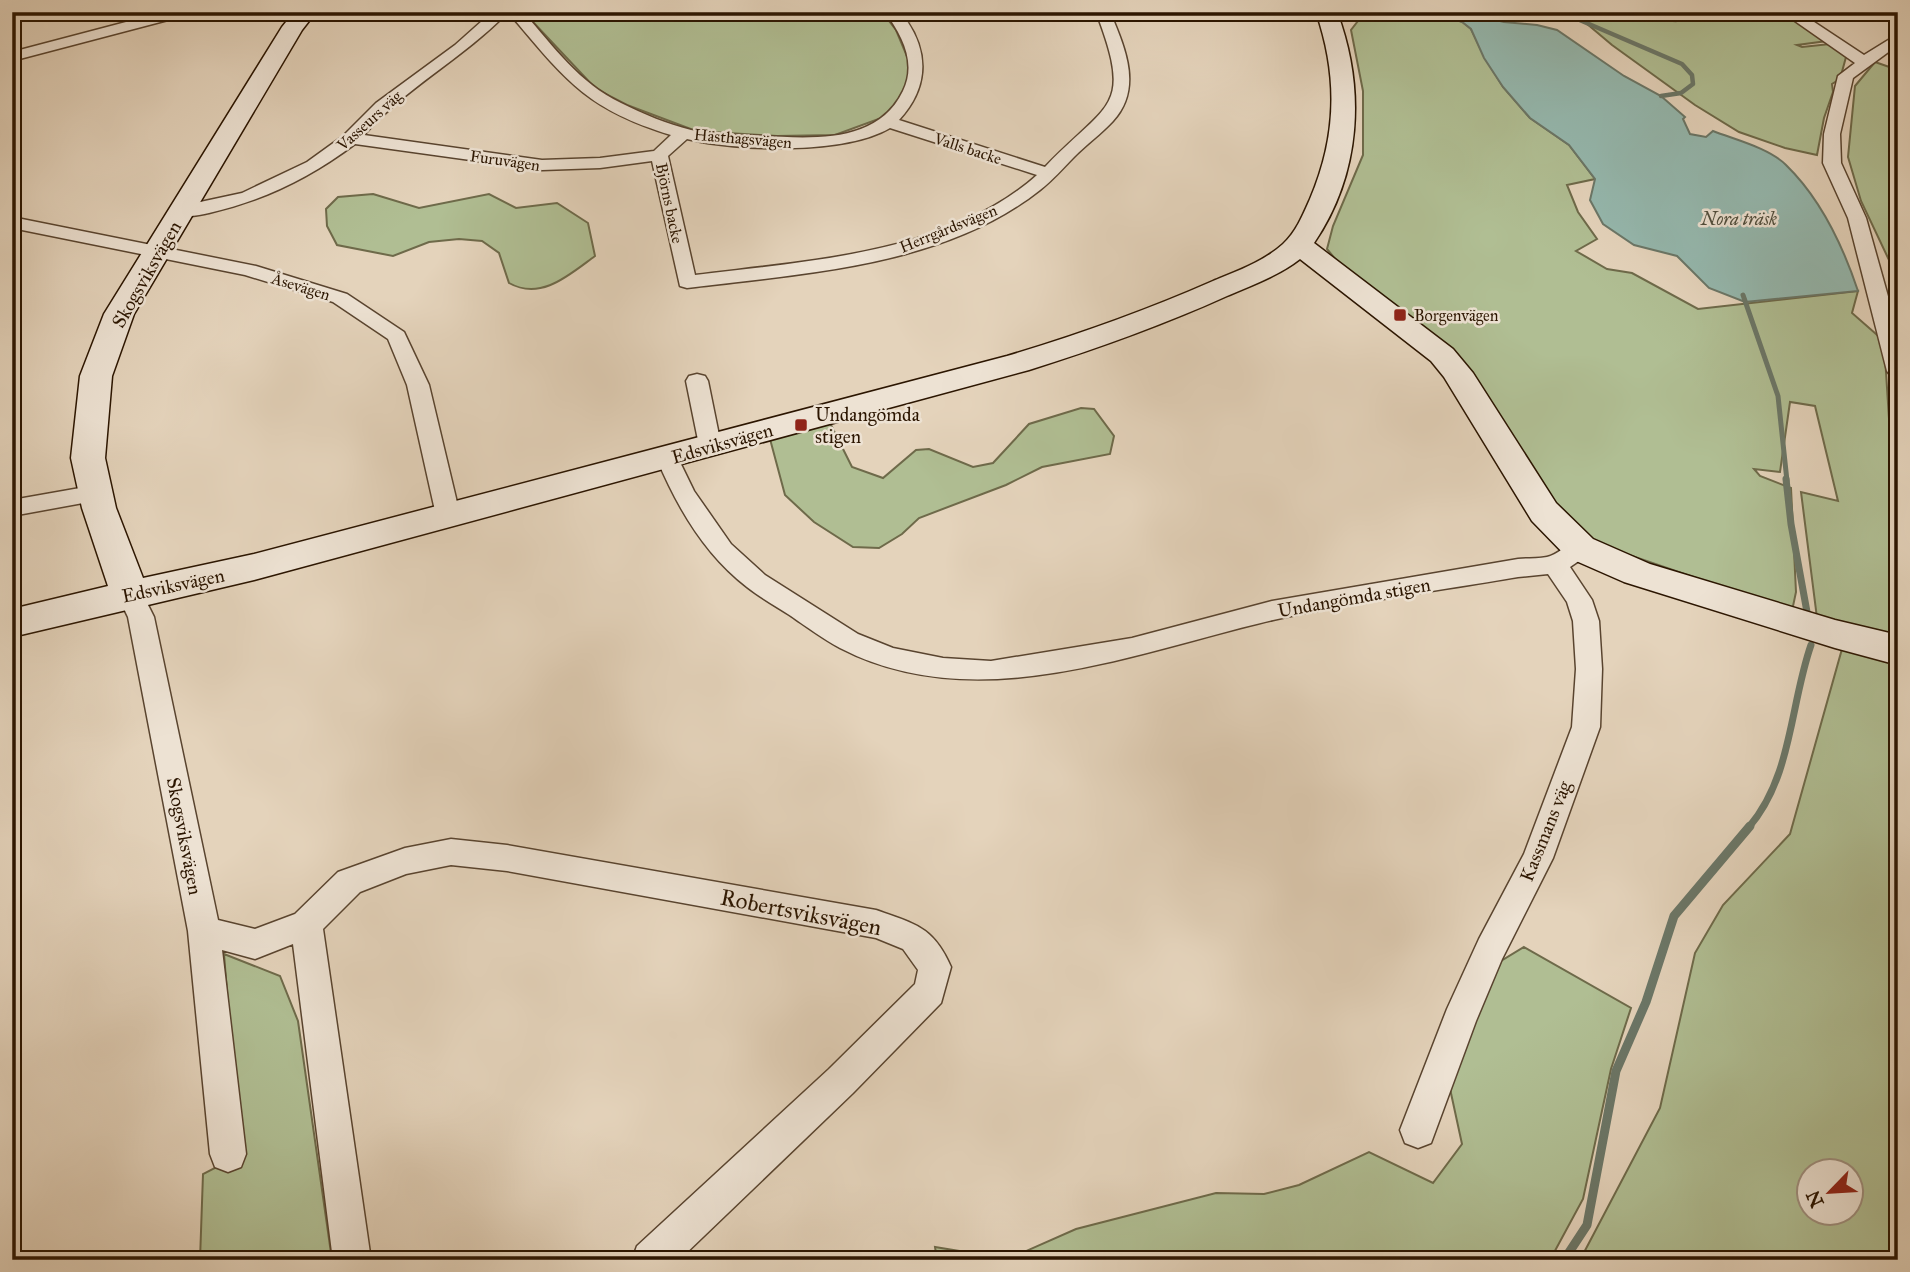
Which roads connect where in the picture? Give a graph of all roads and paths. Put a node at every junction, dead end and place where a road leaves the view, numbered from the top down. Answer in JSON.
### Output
{"nodes":[{"id":1,"x":182,"y":12,"type":"edge"},
{"id":2,"x":306,"y":12,"type":"edge"},
{"id":3,"x":501,"y":12,"type":"edge"},
{"id":4,"x":512,"y":12,"type":"edge"},
{"id":5,"x":950,"y":12,"type":"edge"},
{"id":6,"x":1103,"y":12,"type":"edge"},
{"id":7,"x":1326,"y":12,"type":"edge"},
{"id":8,"x":1789,"y":12,"type":"edge"},
{"id":9,"x":895,"y":15,"type":"edge"},
{"id":10,"x":1898,"y":38,"type":"edge"},
{"id":11,"x":12,"y":57,"type":"edge"},
{"id":12,"x":1864,"y":62,"type":"junction"},
{"id":13,"x":888,"y":121,"type":"junction"},
{"id":14,"x":683,"y":133,"type":"junction"},
{"id":15,"x":351,"y":138,"type":"junction"},
{"id":16,"x":659,"y":155,"type":"junction"},
{"id":17,"x":1048,"y":173,"type":"junction"},
{"id":18,"x":183,"y":211,"type":"junction"},
{"id":19,"x":12,"y":222,"type":"edge"},
{"id":20,"x":1298,"y":245,"type":"junction"},
{"id":21,"x":157,"y":249,"type":"junction"},
{"id":22,"x":687,"y":282,"type":"joint"},
{"id":23,"x":1898,"y":371,"type":"edge"},
{"id":24,"x":696,"y":381,"type":"dead end"},
{"id":25,"x":710,"y":445,"type":"junction"},
{"id":26,"x":668,"y":459,"type":"junction"},
{"id":27,"x":96,"y":493,"type":"junction"},
{"id":28,"x":12,"y":508,"type":"edge"},
{"id":29,"x":448,"y":515,"type":"junction"},
{"id":30,"x":1568,"y":557,"type":"junction"},
{"id":31,"x":130,"y":594,"type":"junction"},
{"id":32,"x":12,"y":623,"type":"edge"},
{"id":33,"x":1898,"y":650,"type":"edge"},
{"id":34,"x":306,"y":924,"type":"junction"},
{"id":35,"x":204,"y":931,"type":"junction"},
{"id":36,"x":1418,"y":1130,"type":"dead end"},
{"id":37,"x":228,"y":1154,"type":"dead end"},
{"id":38,"x":352,"y":1260,"type":"edge"},
{"id":39,"x":650,"y":1260,"type":"edge"}],
"edges":[{"from":1,"to":11,"type":"street"},
{"from":2,"to":18,"type":"street","name":"Skogsviksvägen"},
{"from":3,"to":15,"type":"street","name":"Vasseurs väg"},
{"from":4,"to":14,"type":"street","name":"Hästhagsvägen"},
{"from":5,"to":9,"type":"street"},
{"from":6,"to":17,"type":"street","name":"Herrgårdsvägen"},
{"from":7,"to":20,"type":"street","name":"Edsviksvägen"},
{"from":8,"to":12,"type":"street"},
{"from":9,"to":13,"type":"street","name":"Hästhagsvägen"},
{"from":10,"to":12,"type":"street"},
{"from":12,"to":23,"type":"street"},
{"from":13,"to":14,"type":"street","name":"Hästhagsvägen"},
{"from":13,"to":17,"type":"street","name":"Valls backe"},
{"from":14,"to":16,"type":"street","name":"Björns backe"},
{"from":15,"to":16,"type":"street","name":"Furuvägen"},
{"from":15,"to":18,"type":"street","name":"Vasseurs väg"},
{"from":16,"to":22,"type":"street","name":"Björns backe"},
{"from":17,"to":22,"type":"street","name":"Herrgårdsvägen"},
{"from":18,"to":21,"type":"street","name":"Skogsviksvägen"},
{"from":19,"to":21,"type":"street","name":"Åsevägen"},
{"from":20,"to":25,"type":"street","name":"Edsviksvägen"},
{"from":20,"to":30,"type":"street"},
{"from":21,"to":27,"type":"street","name":"Skogsviksvägen"},
{"from":21,"to":29,"type":"street","name":"Åsevägen"},
{"from":24,"to":25,"type":"street"},
{"from":25,"to":26,"type":"street","name":"Edsviksvägen"},
{"from":26,"to":29,"type":"street","name":"Edsviksvägen"},
{"from":26,"to":30,"type":"street","name":"Undangömda stigen"},
{"from":27,"to":28,"type":"street"},
{"from":27,"to":31,"type":"street","name":"Skogsviksvägen"},
{"from":29,"to":31,"type":"street","name":"Edsviksvägen"},
{"from":30,"to":33,"type":"street"},
{"from":30,"to":36,"type":"street","name":"Kassmans väg"},
{"from":31,"to":32,"type":"street","name":"Edsviksvägen"},
{"from":31,"to":35,"type":"street","name":"Skogsviksvägen"},
{"from":34,"to":35,"type":"street"},
{"from":34,"to":38,"type":"street"},
{"from":34,"to":39,"type":"street","name":"Robertsviksvägen"},
{"from":35,"to":37,"type":"street","name":"Skogsviksvägen"}]}
